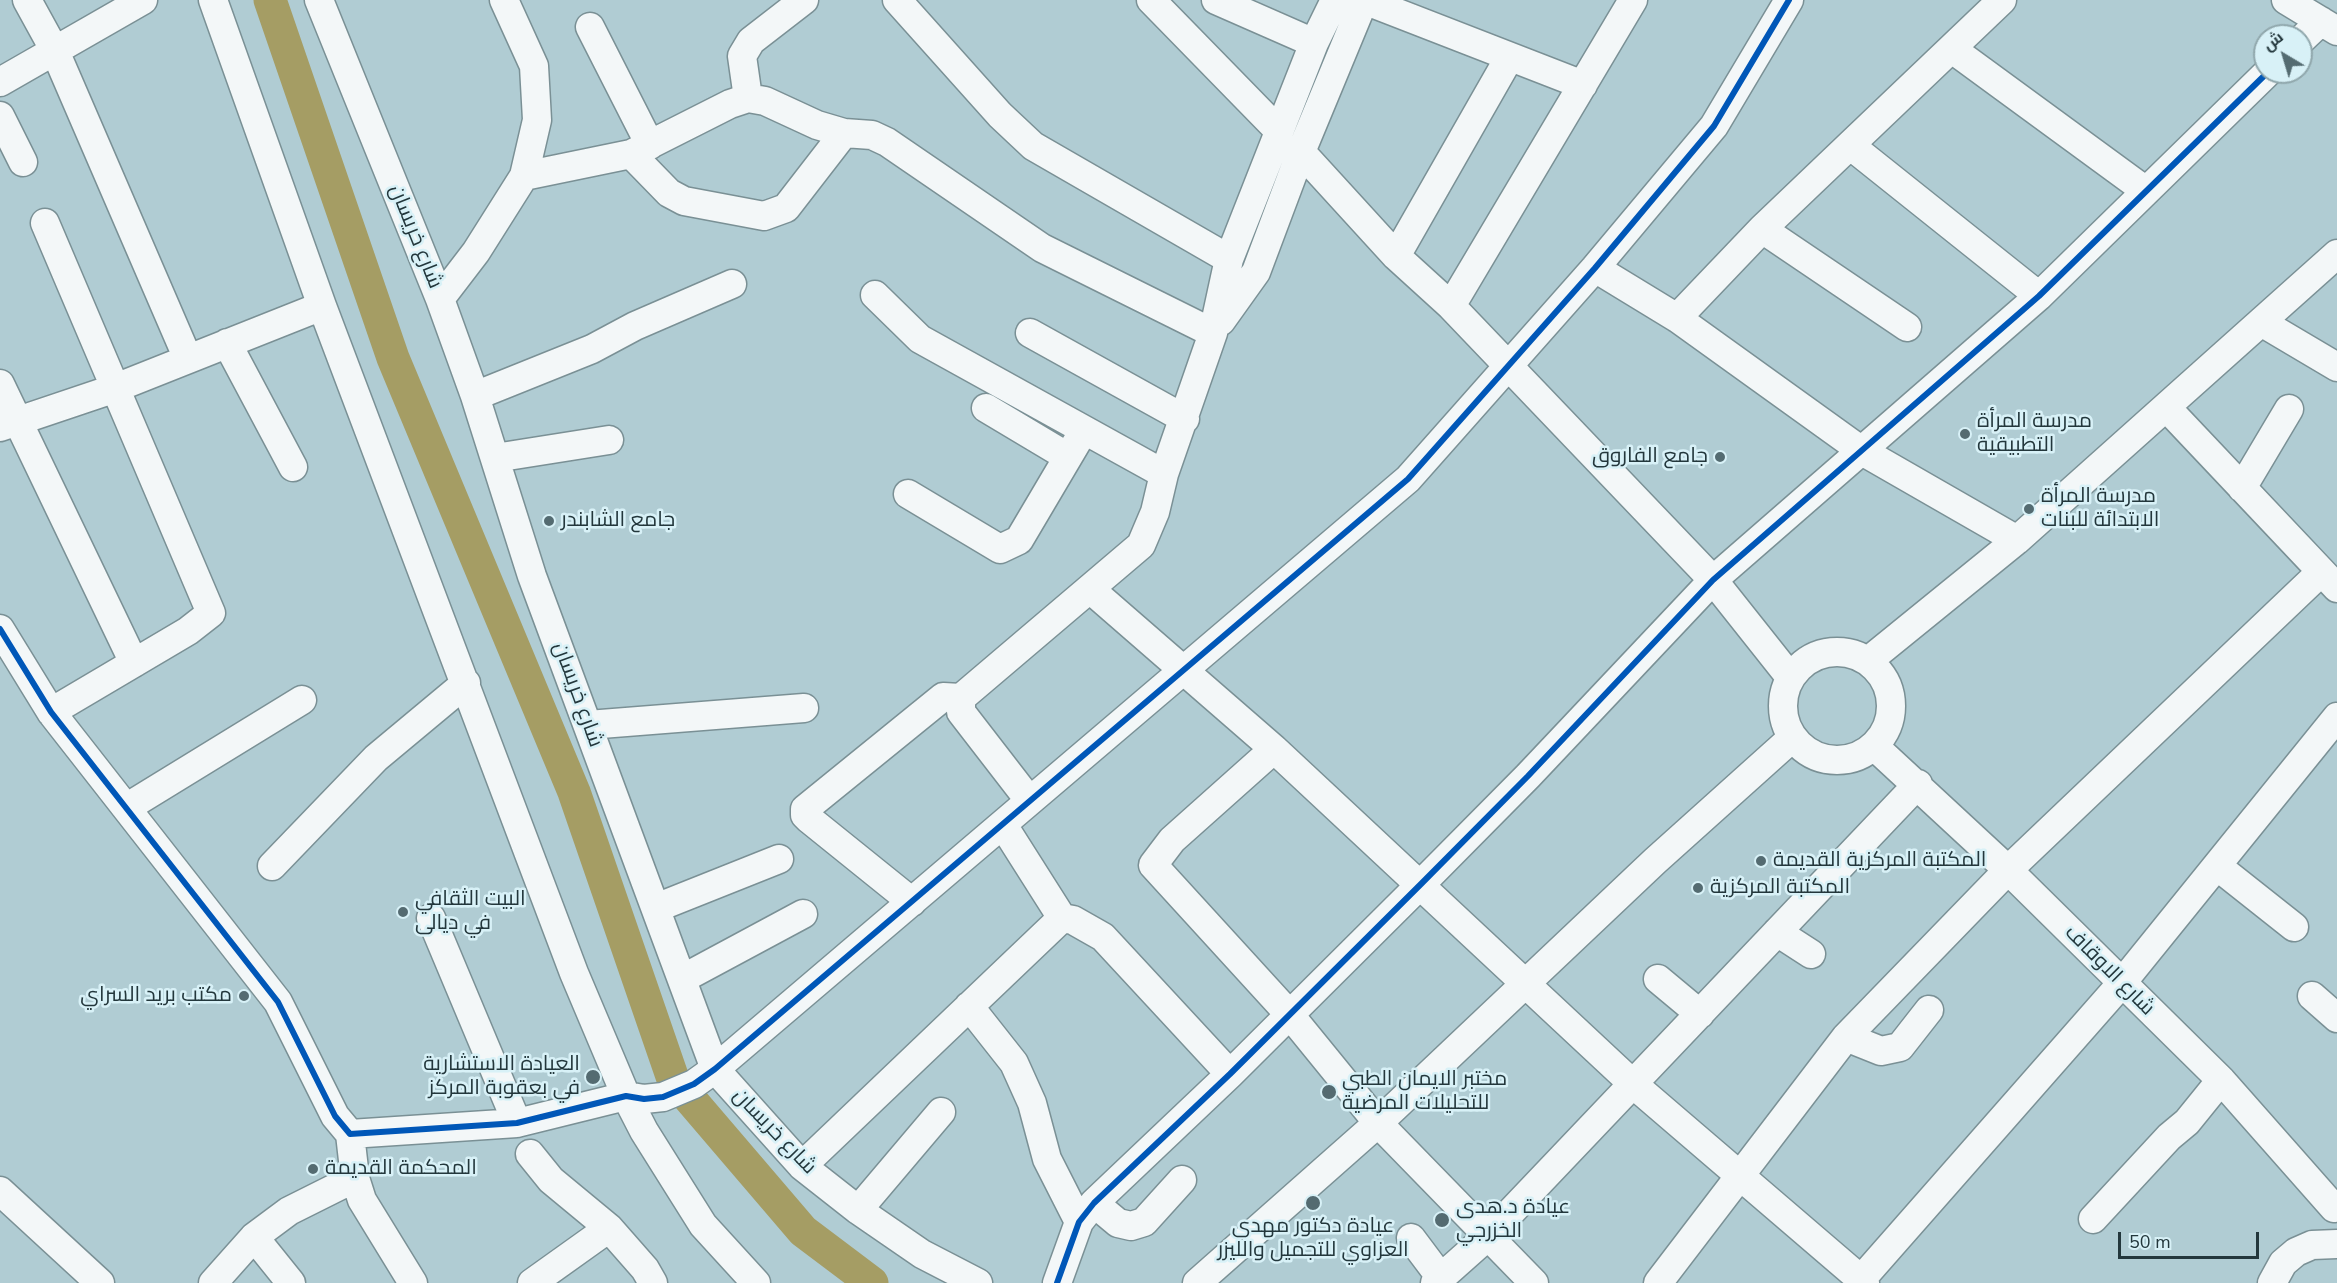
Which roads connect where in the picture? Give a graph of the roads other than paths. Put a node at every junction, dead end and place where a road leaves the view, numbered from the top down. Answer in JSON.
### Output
{"nodes":[{"id":1,"x":27,"y":0,"type":"edge"},
{"id":2,"x":143,"y":0,"type":"edge"},
{"id":3,"x":213,"y":0,"type":"edge"},
{"id":4,"x":319,"y":0,"type":"edge"},
{"id":5,"x":504,"y":0,"type":"edge"},
{"id":6,"x":804,"y":0,"type":"edge"},
{"id":7,"x":1151,"y":0,"type":"edge"},
{"id":8,"x":1216,"y":0,"type":"edge"},
{"id":9,"x":1335,"y":0,"type":"edge"},
{"id":10,"x":1364,"y":0,"type":"edge"},
{"id":11,"x":1632,"y":0,"type":"edge"},
{"id":12,"x":1789,"y":0,"type":"edge"},
{"id":13,"x":2002,"y":0,"type":"edge"},
{"id":14,"x":2286,"y":0,"type":"edge"},
{"id":15,"x":903,"y":2,"type":"edge"},
{"id":16,"x":591,"y":27,"type":"dead end"},
{"id":17,"x":2320,"y":31,"type":"edge"},
{"id":18,"x":1314,"y":43,"type":"junction"},
{"id":19,"x":1952,"y":49,"type":"junction"},
{"id":20,"x":55,"y":51,"type":"junction"},
{"id":21,"x":1509,"y":58,"type":"junction"},
{"id":22,"x":0,"y":82,"type":"edge"},
{"id":23,"x":2256,"y":84,"type":"edge"},
{"id":24,"x":1583,"y":85,"type":"junction"},
{"id":25,"x":748,"y":98,"type":"junction"},
{"id":26,"x":0,"y":116,"type":"edge"},
{"id":27,"x":1279,"y":131,"type":"junction"},
{"id":28,"x":844,"y":133,"type":"junction"},
{"id":29,"x":1851,"y":146,"type":"junction"},
{"id":30,"x":640,"y":149,"type":"junction"},
{"id":31,"x":1301,"y":152,"type":"junction"},
{"id":32,"x":23,"y":162,"type":"dead end"},
{"id":33,"x":524,"y":176,"type":"junction"},
{"id":34,"x":2146,"y":191,"type":"junction"},
{"id":35,"x":45,"y":223,"type":"dead end"},
{"id":36,"x":1762,"y":229,"type":"junction"},
{"id":37,"x":2337,"y":254,"type":"edge"},
{"id":38,"x":1396,"y":256,"type":"junction"},
{"id":39,"x":1229,"y":259,"type":"junction"},
{"id":40,"x":1595,"y":268,"type":"junction"},
{"id":41,"x":732,"y":284,"type":"dead end"},
{"id":42,"x":876,"y":296,"type":"dead end"},
{"id":43,"x":2038,"y":296,"type":"junction"},
{"id":44,"x":440,"y":299,"type":"junction"},
{"id":45,"x":322,"y":306,"type":"junction"},
{"id":46,"x":1451,"y":306,"type":"junction"},
{"id":47,"x":1677,"y":318,"type":"junction"},
{"id":48,"x":2261,"y":322,"type":"junction"},
{"id":49,"x":1907,"y":327,"type":"dead end"},
{"id":50,"x":1030,"y":333,"type":"dead end"},
{"id":51,"x":1213,"y":333,"type":"junction"},
{"id":52,"x":227,"y":343,"type":"junction"},
{"id":53,"x":188,"y":359,"type":"junction"},
{"id":54,"x":1508,"y":366,"type":"junction"},
{"id":55,"x":2337,"y":367,"type":"edge"},
{"id":56,"x":0,"y":384,"type":"edge"},
{"id":57,"x":113,"y":389,"type":"junction"},
{"id":58,"x":475,"y":396,"type":"junction"},
{"id":59,"x":2166,"y":407,"type":"junction"},
{"id":60,"x":986,"y":408,"type":"dead end"},
{"id":61,"x":2289,"y":409,"type":"dead end"},
{"id":62,"x":1185,"y":419,"type":"junction"},
{"id":63,"x":10,"y":424,"type":"edge"},
{"id":64,"x":1084,"y":430,"type":"junction"},
{"id":65,"x":609,"y":440,"type":"dead end"},
{"id":66,"x":1862,"y":451,"type":"junction"},
{"id":67,"x":1068,"y":457,"type":"junction"},
{"id":68,"x":495,"y":458,"type":"junction"},
{"id":69,"x":293,"y":467,"type":"dead end"},
{"id":70,"x":1164,"y":474,"type":"junction"},
{"id":71,"x":2242,"y":488,"type":"junction"},
{"id":72,"x":908,"y":494,"type":"dead end"},
{"id":73,"x":2017,"y":540,"type":"junction"},
{"id":74,"x":1713,"y":580,"type":"junction"},
{"id":75,"x":2329,"y":580,"type":"edge"},
{"id":76,"x":1090,"y":589,"type":"junction"},
{"id":77,"x":0,"y":629,"type":"edge"},
{"id":78,"x":1868,"y":661,"type":"junction"},
{"id":79,"x":134,"y":663,"type":"junction"},
{"id":80,"x":1184,"y":671,"type":"junction"},
{"id":81,"x":1790,"y":677,"type":"junction"},
{"id":82,"x":466,"y":683,"type":"junction"},
{"id":83,"x":961,"y":698,"type":"junction"},
{"id":84,"x":302,"y":700,"type":"dead end"},
{"id":85,"x":804,"y":708,"type":"dead end"},
{"id":86,"x":51,"y":712,"type":"junction"},
{"id":87,"x":2337,"y":717,"type":"edge"},
{"id":88,"x":588,"y":725,"type":"junction"},
{"id":89,"x":1792,"y":738,"type":"junction"},
{"id":90,"x":1874,"y":746,"type":"junction"},
{"id":91,"x":1274,"y":749,"type":"junction"},
{"id":92,"x":1918,"y":784,"type":"junction"},
{"id":93,"x":1029,"y":800,"type":"junction"},
{"id":94,"x":126,"y":808,"type":"junction"},
{"id":95,"x":1003,"y":825,"type":"junction"},
{"id":96,"x":779,"y":859,"type":"dead end"},
{"id":97,"x":2217,"y":866,"type":"junction"},
{"id":98,"x":272,"y":867,"type":"dead end"},
{"id":99,"x":2008,"y":870,"type":"junction"},
{"id":100,"x":1421,"y":884,"type":"junction"},
{"id":101,"x":912,"y":902,"type":"junction"},
{"id":102,"x":656,"y":908,"type":"junction"},
{"id":103,"x":802,"y":914,"type":"dead end"},
{"id":104,"x":431,"y":918,"type":"dead end"},
{"id":105,"x":1062,"y":918,"type":"junction"},
{"id":106,"x":2295,"y":927,"type":"dead end"},
{"id":107,"x":1777,"y":932,"type":"junction"},
{"id":108,"x":1811,"y":954,"type":"dead end"},
{"id":109,"x":1658,"y":979,"type":"dead end"},
{"id":110,"x":682,"y":980,"type":"junction"},
{"id":111,"x":1525,"y":984,"type":"junction"},
{"id":112,"x":2121,"y":984,"type":"junction"},
{"id":113,"x":2312,"y":996,"type":"dead end"},
{"id":114,"x":969,"y":1006,"type":"junction"},
{"id":115,"x":1929,"y":1010,"type":"dead end"},
{"id":116,"x":1700,"y":1014,"type":"junction"},
{"id":117,"x":1290,"y":1015,"type":"junction"},
{"id":118,"x":2337,"y":1018,"type":"edge"},
{"id":119,"x":1846,"y":1037,"type":"junction"},
{"id":120,"x":1230,"y":1074,"type":"junction"},
{"id":121,"x":705,"y":1077,"type":"junction"},
{"id":122,"x":2221,"y":1080,"type":"junction"},
{"id":123,"x":1633,"y":1084,"type":"junction"},
{"id":124,"x":626,"y":1096,"type":"junction"},
{"id":125,"x":941,"y":1112,"type":"dead end"},
{"id":126,"x":517,"y":1123,"type":"junction"},
{"id":127,"x":1378,"y":1123,"type":"junction"},
{"id":128,"x":350,"y":1134,"type":"junction"},
{"id":129,"x":530,"y":1154,"type":"dead end"},
{"id":130,"x":801,"y":1166,"type":"junction"},
{"id":131,"x":1740,"y":1174,"type":"junction"},
{"id":132,"x":355,"y":1178,"type":"junction"},
{"id":133,"x":1182,"y":1180,"type":"dead end"},
{"id":134,"x":0,"y":1191,"type":"edge"},
{"id":135,"x":2335,"y":1205,"type":"edge"},
{"id":136,"x":858,"y":1210,"type":"junction"},
{"id":137,"x":1086,"y":1213,"type":"junction"},
{"id":138,"x":2093,"y":1219,"type":"dead end"},
{"id":139,"x":609,"y":1228,"type":"junction"},
{"id":140,"x":1489,"y":1235,"type":"junction"},
{"id":141,"x":254,"y":1237,"type":"junction"},
{"id":142,"x":1411,"y":1238,"type":"dead end"},
{"id":143,"x":2325,"y":1244,"type":"edge"},
{"id":144,"x":1438,"y":1281,"type":"edge"},
{"id":145,"x":1862,"y":1282,"type":"edge"},
{"id":146,"x":100,"y":1283,"type":"edge"},
{"id":147,"x":213,"y":1283,"type":"edge"},
{"id":148,"x":291,"y":1283,"type":"edge"},
{"id":149,"x":413,"y":1283,"type":"edge"},
{"id":150,"x":532,"y":1283,"type":"edge"},
{"id":151,"x":653,"y":1283,"type":"edge"},
{"id":152,"x":756,"y":1283,"type":"edge"},
{"id":153,"x":978,"y":1283,"type":"edge"},
{"id":154,"x":1057,"y":1283,"type":"edge"},
{"id":155,"x":1197,"y":1283,"type":"edge"},
{"id":156,"x":1534,"y":1283,"type":"edge"},
{"id":157,"x":1658,"y":1283,"type":"edge"},
{"id":158,"x":2272,"y":1283,"type":"edge"}],
"edges":[{"from":1,"to":20,"type":"street"},
{"from":2,"to":20,"type":"street"},
{"from":3,"to":45,"type":"street"},
{"from":4,"to":44,"type":"street","name":"شارع خريسان"},
{"from":5,"to":33,"type":"street"},
{"from":6,"to":25,"type":"street"},
{"from":7,"to":27,"type":"street"},
{"from":8,"to":18,"type":"street"},
{"from":9,"to":18,"type":"street"},
{"from":10,"to":21,"type":"street"},
{"from":10,"to":31,"type":"street"},
{"from":11,"to":24,"type":"street"},
{"from":12,"to":40,"type":"street"},
{"from":13,"to":19,"type":"street"},
{"from":14,"to":17,"type":"street"},
{"from":15,"to":39,"type":"street"},
{"from":16,"to":30,"type":"street"},
{"from":18,"to":27,"type":"street"},
{"from":19,"to":29,"type":"street"},
{"from":19,"to":34,"type":"street"},
{"from":20,"to":22,"type":"street"},
{"from":20,"to":53,"type":"street"},
{"from":21,"to":24,"type":"street"},
{"from":21,"to":38,"type":"street"},
{"from":23,"to":34,"type":"street"},
{"from":24,"to":46,"type":"street"},
{"from":25,"to":28,"type":"street"},
{"from":25,"to":30,"type":"street"},
{"from":26,"to":32,"type":"street"},
{"from":27,"to":39,"type":"street"},
{"from":28,"to":30,"type":"street"},
{"from":28,"to":51,"type":"street"},
{"from":29,"to":36,"type":"street"},
{"from":29,"to":43,"type":"street"},
{"from":30,"to":33,"type":"street"},
{"from":31,"to":38,"type":"street"},
{"from":31,"to":51,"type":"street"},
{"from":33,"to":44,"type":"street"},
{"from":34,"to":43,"type":"street"},
{"from":35,"to":57,"type":"street"},
{"from":36,"to":47,"type":"street"},
{"from":36,"to":49,"type":"street"},
{"from":37,"to":48,"type":"street"},
{"from":38,"to":46,"type":"street"},
{"from":39,"to":51,"type":"street"},
{"from":40,"to":47,"type":"street"},
{"from":40,"to":54,"type":"street"},
{"from":41,"to":58,"type":"street"},
{"from":42,"to":64,"type":"street"},
{"from":43,"to":66,"type":"street"},
{"from":44,"to":58,"type":"street","name":"شارع خريسان"},
{"from":45,"to":52,"type":"street"},
{"from":45,"to":82,"type":"street"},
{"from":46,"to":54,"type":"street"},
{"from":47,"to":66,"type":"street"},
{"from":48,"to":55,"type":"street"},
{"from":48,"to":59,"type":"street"},
{"from":50,"to":62,"type":"street"},
{"from":51,"to":62,"type":"street"},
{"from":52,"to":53,"type":"street"},
{"from":52,"to":69,"type":"street"},
{"from":53,"to":57,"type":"street"},
{"from":54,"to":74,"type":"street"},
{"from":54,"to":80,"type":"street"},
{"from":56,"to":63,"type":"street"},
{"from":57,"to":63,"type":"street"},
{"from":57,"to":79,"type":"street"},
{"from":58,"to":68,"type":"street","name":"شارع خريسان"},
{"from":59,"to":71,"type":"street"},
{"from":59,"to":73,"type":"street"},
{"from":60,"to":67,"type":"street"},
{"from":61,"to":71,"type":"street"},
{"from":62,"to":70,"type":"street"},
{"from":63,"to":79,"type":"street"},
{"from":64,"to":67,"type":"street"},
{"from":64,"to":70,"type":"street"},
{"from":65,"to":68,"type":"street"},
{"from":66,"to":73,"type":"street"},
{"from":66,"to":74,"type":"street"},
{"from":67,"to":72,"type":"street"},
{"from":68,"to":88,"type":"street","name":"شارع خريسان"},
{"from":70,"to":76,"type":"street"},
{"from":71,"to":75,"type":"street"},
{"from":73,"to":78,"type":"street"},
{"from":74,"to":81,"type":"street"},
{"from":74,"to":100,"type":"street"},
{"from":75,"to":99,"type":"street"},
{"from":76,"to":80,"type":"street"},
{"from":76,"to":83,"type":"street"},
{"from":77,"to":86,"type":"street"},
{"from":78,"to":81,"type":"street"},
{"from":78,"to":90,"type":"street"},
{"from":79,"to":86,"type":"street"},
{"from":80,"to":91,"type":"street"},
{"from":80,"to":93,"type":"street"},
{"from":81,"to":89,"type":"street"},
{"from":82,"to":98,"type":"street"},
{"from":82,"to":124,"type":"street"},
{"from":83,"to":93,"type":"street"},
{"from":83,"to":101,"type":"street"},
{"from":84,"to":94,"type":"street"},
{"from":85,"to":88,"type":"street"},
{"from":86,"to":94,"type":"street"},
{"from":87,"to":97,"type":"street"},
{"from":88,"to":102,"type":"street","name":"شارع خريسان"},
{"from":89,"to":90,"type":"street"},
{"from":89,"to":111,"type":"street"},
{"from":90,"to":92,"type":"street","name":"شارع الاوقاف"},
{"from":91,"to":100,"type":"street"},
{"from":91,"to":117,"type":"street"},
{"from":92,"to":99,"type":"street","name":"شارع الاوقاف"},
{"from":92,"to":107,"type":"street"},
{"from":93,"to":95,"type":"street"},
{"from":94,"to":128,"type":"street"},
{"from":95,"to":101,"type":"street"},
{"from":95,"to":105,"type":"street"},
{"from":96,"to":102,"type":"street"},
{"from":97,"to":106,"type":"street"},
{"from":97,"to":112,"type":"street"},
{"from":99,"to":112,"type":"street","name":"شارع الاوقاف"},
{"from":99,"to":119,"type":"street"},
{"from":100,"to":111,"type":"street"},
{"from":100,"to":117,"type":"street"},
{"from":101,"to":121,"type":"street"},
{"from":102,"to":110,"type":"street","name":"شارع خريسان"},
{"from":103,"to":110,"type":"street"},
{"from":104,"to":126,"type":"street"},
{"from":105,"to":114,"type":"street"},
{"from":105,"to":120,"type":"street"},
{"from":107,"to":108,"type":"street"},
{"from":107,"to":116,"type":"street"},
{"from":109,"to":116,"type":"street"},
{"from":110,"to":121,"type":"street","name":"شارع خريسان"},
{"from":111,"to":123,"type":"street"},
{"from":111,"to":127,"type":"street"},
{"from":112,"to":122,"type":"street","name":"شارع الاوقاف"},
{"from":112,"to":145,"type":"street"},
{"from":113,"to":118,"type":"street"},
{"from":114,"to":130,"type":"street"},
{"from":114,"to":137,"type":"street"},
{"from":115,"to":119,"type":"street"},
{"from":116,"to":123,"type":"street"},
{"from":117,"to":120,"type":"street"},
{"from":117,"to":127,"type":"street"},
{"from":119,"to":131,"type":"street"},
{"from":120,"to":137,"type":"street"},
{"from":121,"to":124,"type":"street"},
{"from":121,"to":130,"type":"street","name":"شارع خريسان"},
{"from":122,"to":135,"type":"street","name":"شارع الاوقاف"},
{"from":122,"to":138,"type":"street"},
{"from":123,"to":131,"type":"street"},
{"from":123,"to":140,"type":"street"},
{"from":124,"to":126,"type":"street"},
{"from":124,"to":152,"type":"street"},
{"from":125,"to":136,"type":"street"},
{"from":126,"to":128,"type":"street"},
{"from":127,"to":140,"type":"street"},
{"from":127,"to":155,"type":"street"},
{"from":128,"to":132,"type":"street"},
{"from":129,"to":139,"type":"street"},
{"from":130,"to":136,"type":"street","name":"شارع خريسان"},
{"from":131,"to":145,"type":"street"},
{"from":131,"to":157,"type":"street"},
{"from":132,"to":141,"type":"street"},
{"from":132,"to":149,"type":"street"},
{"from":133,"to":137,"type":"street"},
{"from":134,"to":146,"type":"street"},
{"from":135,"to":143,"type":"street"},
{"from":136,"to":153,"type":"street","name":"شارع خريسان"},
{"from":137,"to":154,"type":"street"},
{"from":139,"to":150,"type":"street"},
{"from":139,"to":151,"type":"street"},
{"from":140,"to":144,"type":"street"},
{"from":140,"to":156,"type":"street"},
{"from":141,"to":147,"type":"street"},
{"from":141,"to":148,"type":"street"},
{"from":142,"to":144,"type":"street"},
{"from":143,"to":158,"type":"street"}]}
